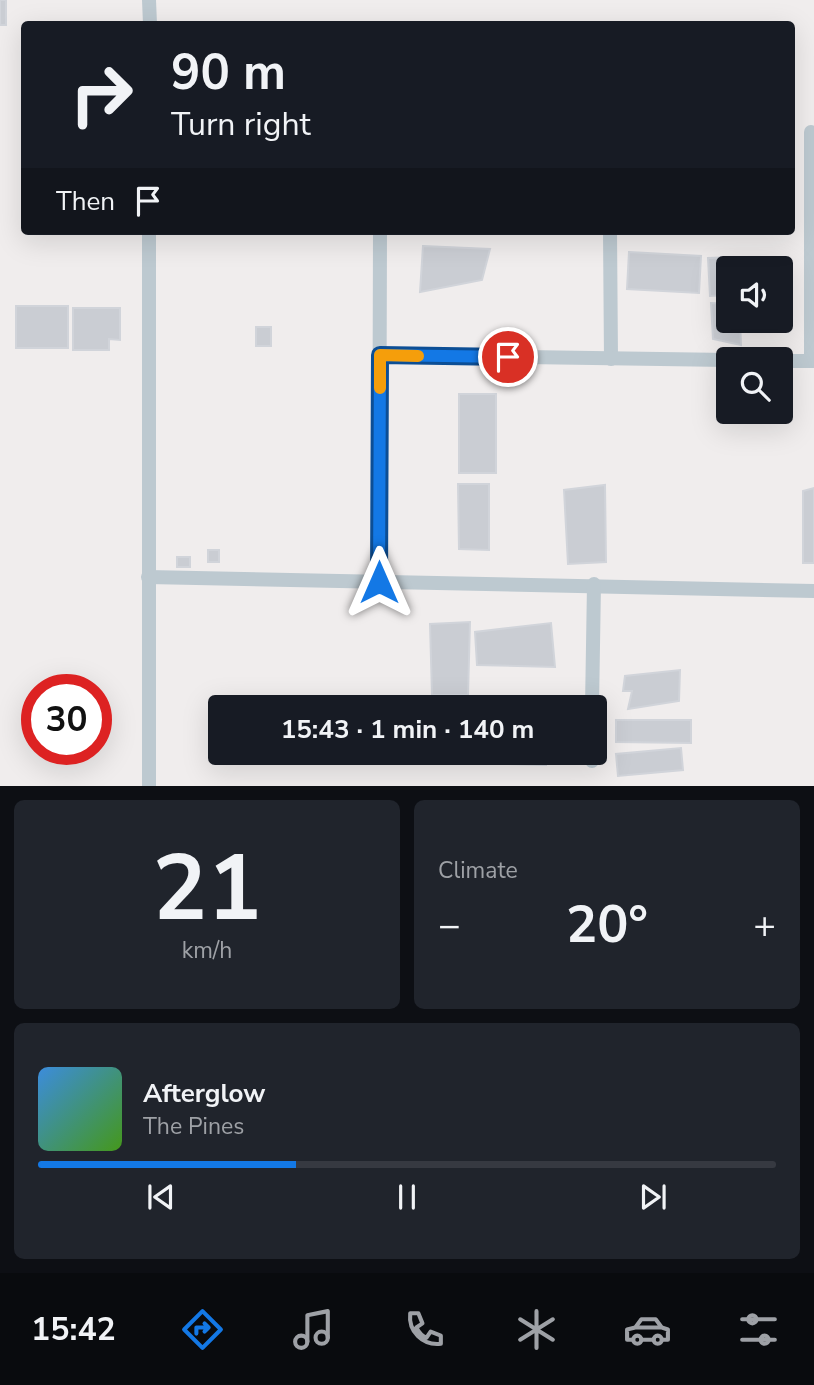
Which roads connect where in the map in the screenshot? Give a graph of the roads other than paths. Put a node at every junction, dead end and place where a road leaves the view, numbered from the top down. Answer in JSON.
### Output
{"nodes":[{"id":1,"x":149,"y":0,"type":"edge"},
{"id":2,"x":150,"y":21,"type":"edge"},
{"id":3,"x":811,"y":132,"type":"dead end"},
{"id":4,"x":149,"y":235,"type":"edge"},
{"id":5,"x":380,"y":235,"type":"edge"},
{"id":6,"x":610,"y":235,"type":"edge"},
{"id":7,"x":380,"y":355,"type":"junction"},
{"id":8,"x":611,"y":359,"type":"junction"},
{"id":9,"x":716,"y":360,"type":"edge"},
{"id":10,"x":793,"y":361,"type":"edge"},
{"id":11,"x":813,"y":361,"type":"edge"},
{"id":12,"x":148,"y":577,"type":"junction"},
{"id":13,"x":379,"y":582,"type":"junction"},
{"id":14,"x":594,"y":584,"type":"junction"},
{"id":15,"x":814,"y":591,"type":"edge"},
{"id":16,"x":592,"y":695,"type":"edge"},
{"id":17,"x":149,"y":786,"type":"edge"}],
"edges":[{"from":1,"to":2,"type":"street"},
{"from":3,"to":11,"type":"street"},
{"from":4,"to":12,"type":"street"},
{"from":5,"to":7,"type":"street"},
{"from":6,"to":8,"type":"street"},
{"from":7,"to":8,"type":"street"},
{"from":7,"to":13,"type":"street"},
{"from":8,"to":9,"type":"street"},
{"from":10,"to":11,"type":"street"},
{"from":12,"to":13,"type":"street"},
{"from":12,"to":17,"type":"street"},
{"from":13,"to":14,"type":"street"},
{"from":14,"to":15,"type":"street"},
{"from":14,"to":16,"type":"street"}]}
